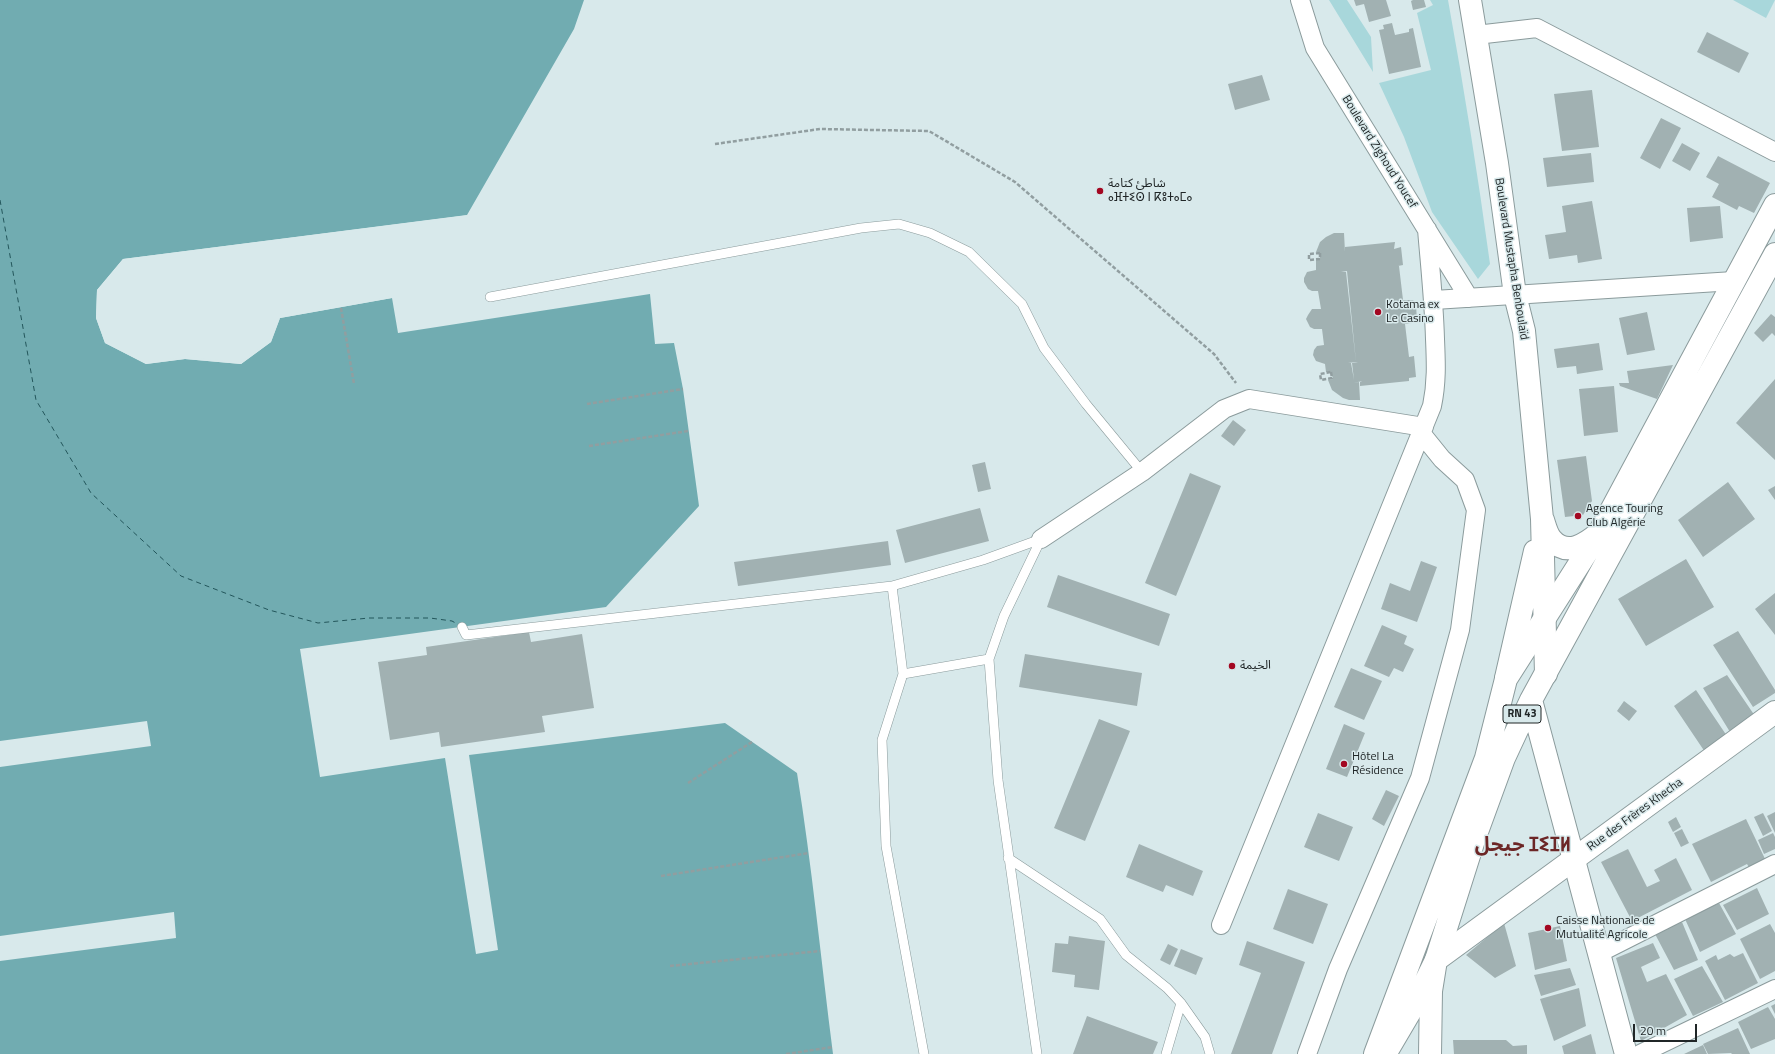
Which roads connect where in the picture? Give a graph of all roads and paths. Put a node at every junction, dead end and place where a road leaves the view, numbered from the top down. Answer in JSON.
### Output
{"nodes":[{"id":1,"x":1300,"y":0,"type":"edge"},
{"id":2,"x":1470,"y":0,"type":"edge"},
{"id":3,"x":1476,"y":34,"type":"junction"},
{"id":4,"x":715,"y":144,"type":"dead end"},
{"id":5,"x":1775,"y":152,"type":"edge"},
{"id":6,"x":1775,"y":205,"type":"edge"},
{"id":7,"x":1427,"y":229,"type":"junction"},
{"id":8,"x":1775,"y":254,"type":"edge"},
{"id":9,"x":1320,"y":259,"type":"joint"},
{"id":10,"x":1734,"y":281,"type":"junction"},
{"id":11,"x":1515,"y":295,"type":"junction"},
{"id":12,"x":490,"y":297,"type":"dead end"},
{"id":13,"x":1469,"y":298,"type":"junction"},
{"id":14,"x":1434,"y":300,"type":"junction"},
{"id":15,"x":341,"y":308,"type":"dead end"},
{"id":16,"x":1321,"y":380,"type":"joint"},
{"id":17,"x":354,"y":384,"type":"dead end"},
{"id":18,"x":683,"y":389,"type":"dead end"},
{"id":19,"x":1249,"y":399,"type":"junction"},
{"id":20,"x":587,"y":404,"type":"dead end"},
{"id":21,"x":1422,"y":430,"type":"junction"},
{"id":22,"x":688,"y":431,"type":"dead end"},
{"id":23,"x":589,"y":446,"type":"dead end"},
{"id":24,"x":1142,"y":472,"type":"junction"},
{"id":25,"x":1542,"y":519,"type":"junction"},
{"id":26,"x":1600,"y":533,"type":"junction"},
{"id":27,"x":1041,"y":539,"type":"junction"},
{"id":28,"x":892,"y":586,"type":"junction"},
{"id":29,"x":1545,"y":618,"type":"junction"},
{"id":30,"x":462,"y":627,"type":"dead end"},
{"id":31,"x":989,"y":659,"type":"junction"},
{"id":32,"x":903,"y":674,"type":"junction"},
{"id":33,"x":1546,"y":674,"type":"junction"},
{"id":34,"x":1506,"y":679,"type":"junction"},
{"id":35,"x":1527,"y":708,"type":"junction"},
{"id":36,"x":1775,"y":712,"type":"edge"},
{"id":37,"x":752,"y":742,"type":"dead end"},
{"id":38,"x":688,"y":783,"type":"dead end"},
{"id":39,"x":810,"y":853,"type":"dead end"},
{"id":40,"x":1008,"y":858,"type":"junction"},
{"id":41,"x":1573,"y":860,"type":"junction"},
{"id":42,"x":1775,"y":864,"type":"edge"},
{"id":43,"x":661,"y":876,"type":"dead end"},
{"id":44,"x":1221,"y":924,"type":"dead end"},
{"id":45,"x":820,"y":951,"type":"dead end"},
{"id":46,"x":1599,"y":953,"type":"junction"},
{"id":47,"x":1412,"y":956,"type":"junction"},
{"id":48,"x":1436,"y":960,"type":"junction"},
{"id":49,"x":670,"y":966,"type":"dead end"},
{"id":50,"x":1775,"y":989,"type":"edge"},
{"id":51,"x":1181,"y":1003,"type":"junction"},
{"id":52,"x":1413,"y":1007,"type":"junction"},
{"id":53,"x":833,"y":1047,"type":"dead end"},
{"id":54,"x":786,"y":1054,"type":"edge"},
{"id":55,"x":924,"y":1054,"type":"edge"},
{"id":56,"x":1037,"y":1054,"type":"edge"},
{"id":57,"x":1166,"y":1054,"type":"edge"},
{"id":58,"x":1210,"y":1054,"type":"edge"},
{"id":59,"x":1307,"y":1054,"type":"edge"},
{"id":60,"x":1375,"y":1054,"type":"edge"},
{"id":61,"x":1385,"y":1054,"type":"edge"},
{"id":62,"x":1423,"y":1054,"type":"edge"},
{"id":63,"x":1430,"y":1054,"type":"edge"},
{"id":64,"x":1626,"y":1054,"type":"edge"},
{"id":65,"x":1640,"y":1054,"type":"edge"}],
"edges":[{"from":1,"to":7,"type":"street","name":"Boulevard Zighoud Youcef"},
{"from":2,"to":3,"type":"main road","name":"Boulevard Mustapha Benboulaïd"},
{"from":3,"to":5,"type":"street"},
{"from":3,"to":11,"type":"main road","name":"Boulevard Mustapha Benboulaïd"},
{"from":4,"to":19,"type":"path"},
{"from":6,"to":10,"type":"main road"},
{"from":7,"to":13,"type":"street","name":"Boulevard Zighoud Youcef"},
{"from":7,"to":14,"type":"street"},
{"from":8,"to":33,"type":"main road"},
{"from":9,"to":9,"type":"path"},
{"from":10,"to":11,"type":"street"},
{"from":10,"to":26,"type":"main road"},
{"from":11,"to":13,"type":"street"},
{"from":11,"to":25,"type":"main road","name":"Boulevard Mustapha Benboulaïd"},
{"from":12,"to":24,"type":"lane"},
{"from":13,"to":14,"type":"street"},
{"from":14,"to":21,"type":"street"},
{"from":15,"to":17,"type":"path"},
{"from":16,"to":16,"type":"path"},
{"from":18,"to":20,"type":"path"},
{"from":19,"to":21,"type":"street"},
{"from":19,"to":24,"type":"street"},
{"from":21,"to":44,"type":"street"},
{"from":21,"to":59,"type":"street"},
{"from":22,"to":23,"type":"path"},
{"from":24,"to":27,"type":"street"},
{"from":25,"to":26,"type":"main road"},
{"from":25,"to":29,"type":"main road"},
{"from":25,"to":34,"type":"main road"},
{"from":26,"to":29,"type":"main road"},
{"from":27,"to":28,"type":"lane"},
{"from":27,"to":31,"type":"lane"},
{"from":28,"to":30,"type":"lane"},
{"from":28,"to":32,"type":"lane"},
{"from":29,"to":33,"type":"main road"},
{"from":29,"to":34,"type":"main road"},
{"from":31,"to":32,"type":"lane"},
{"from":31,"to":40,"type":"lane"},
{"from":32,"to":55,"type":"lane"},
{"from":33,"to":35,"type":"main road"},
{"from":34,"to":35,"type":"main road","number":"RN 43"},
{"from":34,"to":47,"type":"main road"},
{"from":35,"to":41,"type":"main road"},
{"from":35,"to":48,"type":"main road"},
{"from":36,"to":41,"type":"main road","name":"Rue des Frères Khecha"},
{"from":37,"to":38,"type":"path"},
{"from":39,"to":43,"type":"path"},
{"from":40,"to":51,"type":"lane"},
{"from":40,"to":56,"type":"lane"},
{"from":41,"to":46,"type":"main road"},
{"from":41,"to":48,"type":"main road","name":"Rue des Frères Khecha"},
{"from":42,"to":46,"type":"street"},
{"from":45,"to":49,"type":"path"},
{"from":46,"to":64,"type":"main road"},
{"from":47,"to":52,"type":"main road"},
{"from":47,"to":60,"type":"main road"},
{"from":48,"to":52,"type":"main road"},
{"from":48,"to":63,"type":"main road"},
{"from":50,"to":65,"type":"street"},
{"from":51,"to":57,"type":"lane"},
{"from":51,"to":58,"type":"lane"},
{"from":52,"to":61,"type":"main road"},
{"from":52,"to":62,"type":"main road"},
{"from":53,"to":54,"type":"path"}]}
